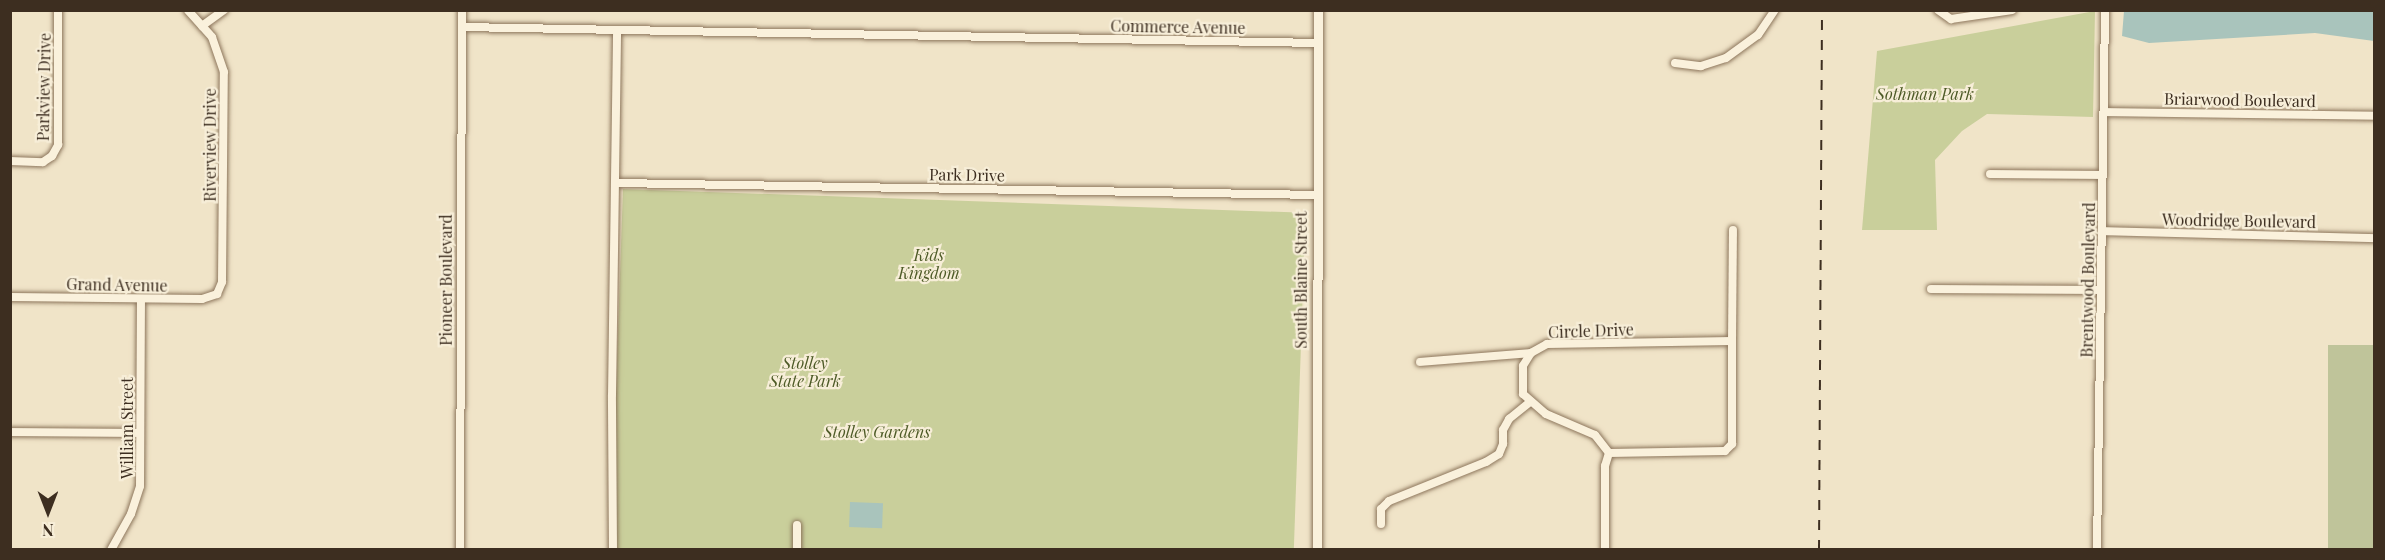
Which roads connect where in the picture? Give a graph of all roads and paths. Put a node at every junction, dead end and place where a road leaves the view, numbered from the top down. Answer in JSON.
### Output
{"nodes":[{"id":1,"x":58,"y":10,"type":"edge"},
{"id":2,"x":188,"y":10,"type":"edge"},
{"id":3,"x":224,"y":10,"type":"edge"},
{"id":4,"x":462,"y":10,"type":"edge"},
{"id":5,"x":1318,"y":10,"type":"edge"},
{"id":6,"x":1775,"y":10,"type":"edge"},
{"id":7,"x":1938,"y":10,"type":"edge"},
{"id":8,"x":2012,"y":10,"type":"edge"},
{"id":9,"x":2105,"y":10,"type":"edge"},
{"id":10,"x":202,"y":26,"type":"junction"},
{"id":11,"x":462,"y":27,"type":"junction"},
{"id":12,"x":617,"y":30,"type":"junction"},
{"id":13,"x":1318,"y":43,"type":"junction"},
{"id":14,"x":1675,"y":63,"type":"dead end"},
{"id":15,"x":2104,"y":112,"type":"junction"},
{"id":16,"x":2374,"y":116,"type":"edge"},
{"id":17,"x":10,"y":161,"type":"edge"},
{"id":18,"x":1990,"y":174,"type":"dead end"},
{"id":19,"x":2103,"y":175,"type":"junction"},
{"id":20,"x":616,"y":183,"type":"junction"},
{"id":21,"x":1317,"y":195,"type":"junction"},
{"id":22,"x":1733,"y":230,"type":"dead end"},
{"id":23,"x":2102,"y":231,"type":"junction"},
{"id":24,"x":2374,"y":238,"type":"edge"},
{"id":25,"x":1931,"y":289,"type":"dead end"},
{"id":26,"x":219,"y":290,"type":"joint"},
{"id":27,"x":2101,"y":290,"type":"junction"},
{"id":28,"x":10,"y":297,"type":"edge"},
{"id":29,"x":141,"y":299,"type":"junction"},
{"id":30,"x":1732,"y":341,"type":"junction"},
{"id":31,"x":1531,"y":353,"type":"junction"},
{"id":32,"x":1420,"y":363,"type":"dead end"},
{"id":33,"x":1531,"y":402,"type":"junction"},
{"id":34,"x":10,"y":432,"type":"edge"},
{"id":35,"x":140,"y":433,"type":"junction"},
{"id":36,"x":1609,"y":453,"type":"junction"},
{"id":37,"x":1381,"y":524,"type":"dead end"},
{"id":38,"x":797,"y":525,"type":"dead end"},
{"id":39,"x":111,"y":549,"type":"edge"},
{"id":40,"x":460,"y":549,"type":"edge"},
{"id":41,"x":613,"y":549,"type":"edge"},
{"id":42,"x":797,"y":549,"type":"edge"},
{"id":43,"x":1317,"y":549,"type":"edge"},
{"id":44,"x":1605,"y":549,"type":"edge"},
{"id":45,"x":2097,"y":549,"type":"edge"}],
"edges":[{"from":1,"to":17,"type":"street","name":"Parkview Drive"},
{"from":2,"to":10,"type":"street","name":"Riverview Drive"},
{"from":3,"to":10,"type":"street"},
{"from":4,"to":11,"type":"street","name":"Pioneer Boulevard"},
{"from":5,"to":13,"type":"street","name":"South Blaine Street"},
{"from":6,"to":14,"type":"street"},
{"from":7,"to":8,"type":"street"},
{"from":9,"to":15,"type":"street","name":"Brentwood Boulevard"},
{"from":10,"to":26,"type":"street","name":"Riverview Drive"},
{"from":11,"to":12,"type":"street","name":"Commerce Avenue"},
{"from":11,"to":40,"type":"street","name":"Pioneer Boulevard"},
{"from":12,"to":13,"type":"street","name":"Commerce Avenue"},
{"from":12,"to":20,"type":"street"},
{"from":13,"to":21,"type":"street","name":"South Blaine Street"},
{"from":15,"to":16,"type":"street","name":"Briarwood Boulevard"},
{"from":15,"to":19,"type":"street","name":"Brentwood Boulevard"},
{"from":18,"to":19,"type":"street"},
{"from":19,"to":23,"type":"street","name":"Brentwood Boulevard"},
{"from":20,"to":21,"type":"street","name":"Park Drive"},
{"from":20,"to":41,"type":"street"},
{"from":21,"to":43,"type":"street","name":"South Blaine Street"},
{"from":22,"to":30,"type":"street"},
{"from":23,"to":24,"type":"street","name":"Woodridge Boulevard"},
{"from":23,"to":27,"type":"street","name":"Brentwood Boulevard"},
{"from":25,"to":27,"type":"street"},
{"from":26,"to":29,"type":"street","name":"Grand Avenue"},
{"from":27,"to":45,"type":"street","name":"Brentwood Boulevard"},
{"from":28,"to":29,"type":"street","name":"Grand Avenue"},
{"from":29,"to":35,"type":"street","name":"William Street"},
{"from":30,"to":31,"type":"street","name":"Circle Drive"},
{"from":30,"to":36,"type":"street"},
{"from":31,"to":32,"type":"street"},
{"from":31,"to":33,"type":"street","name":"Circle Drive"},
{"from":33,"to":36,"type":"street"},
{"from":33,"to":37,"type":"street"},
{"from":34,"to":35,"type":"street"},
{"from":35,"to":39,"type":"street","name":"William Street"},
{"from":36,"to":44,"type":"street"},
{"from":38,"to":42,"type":"street"}]}
